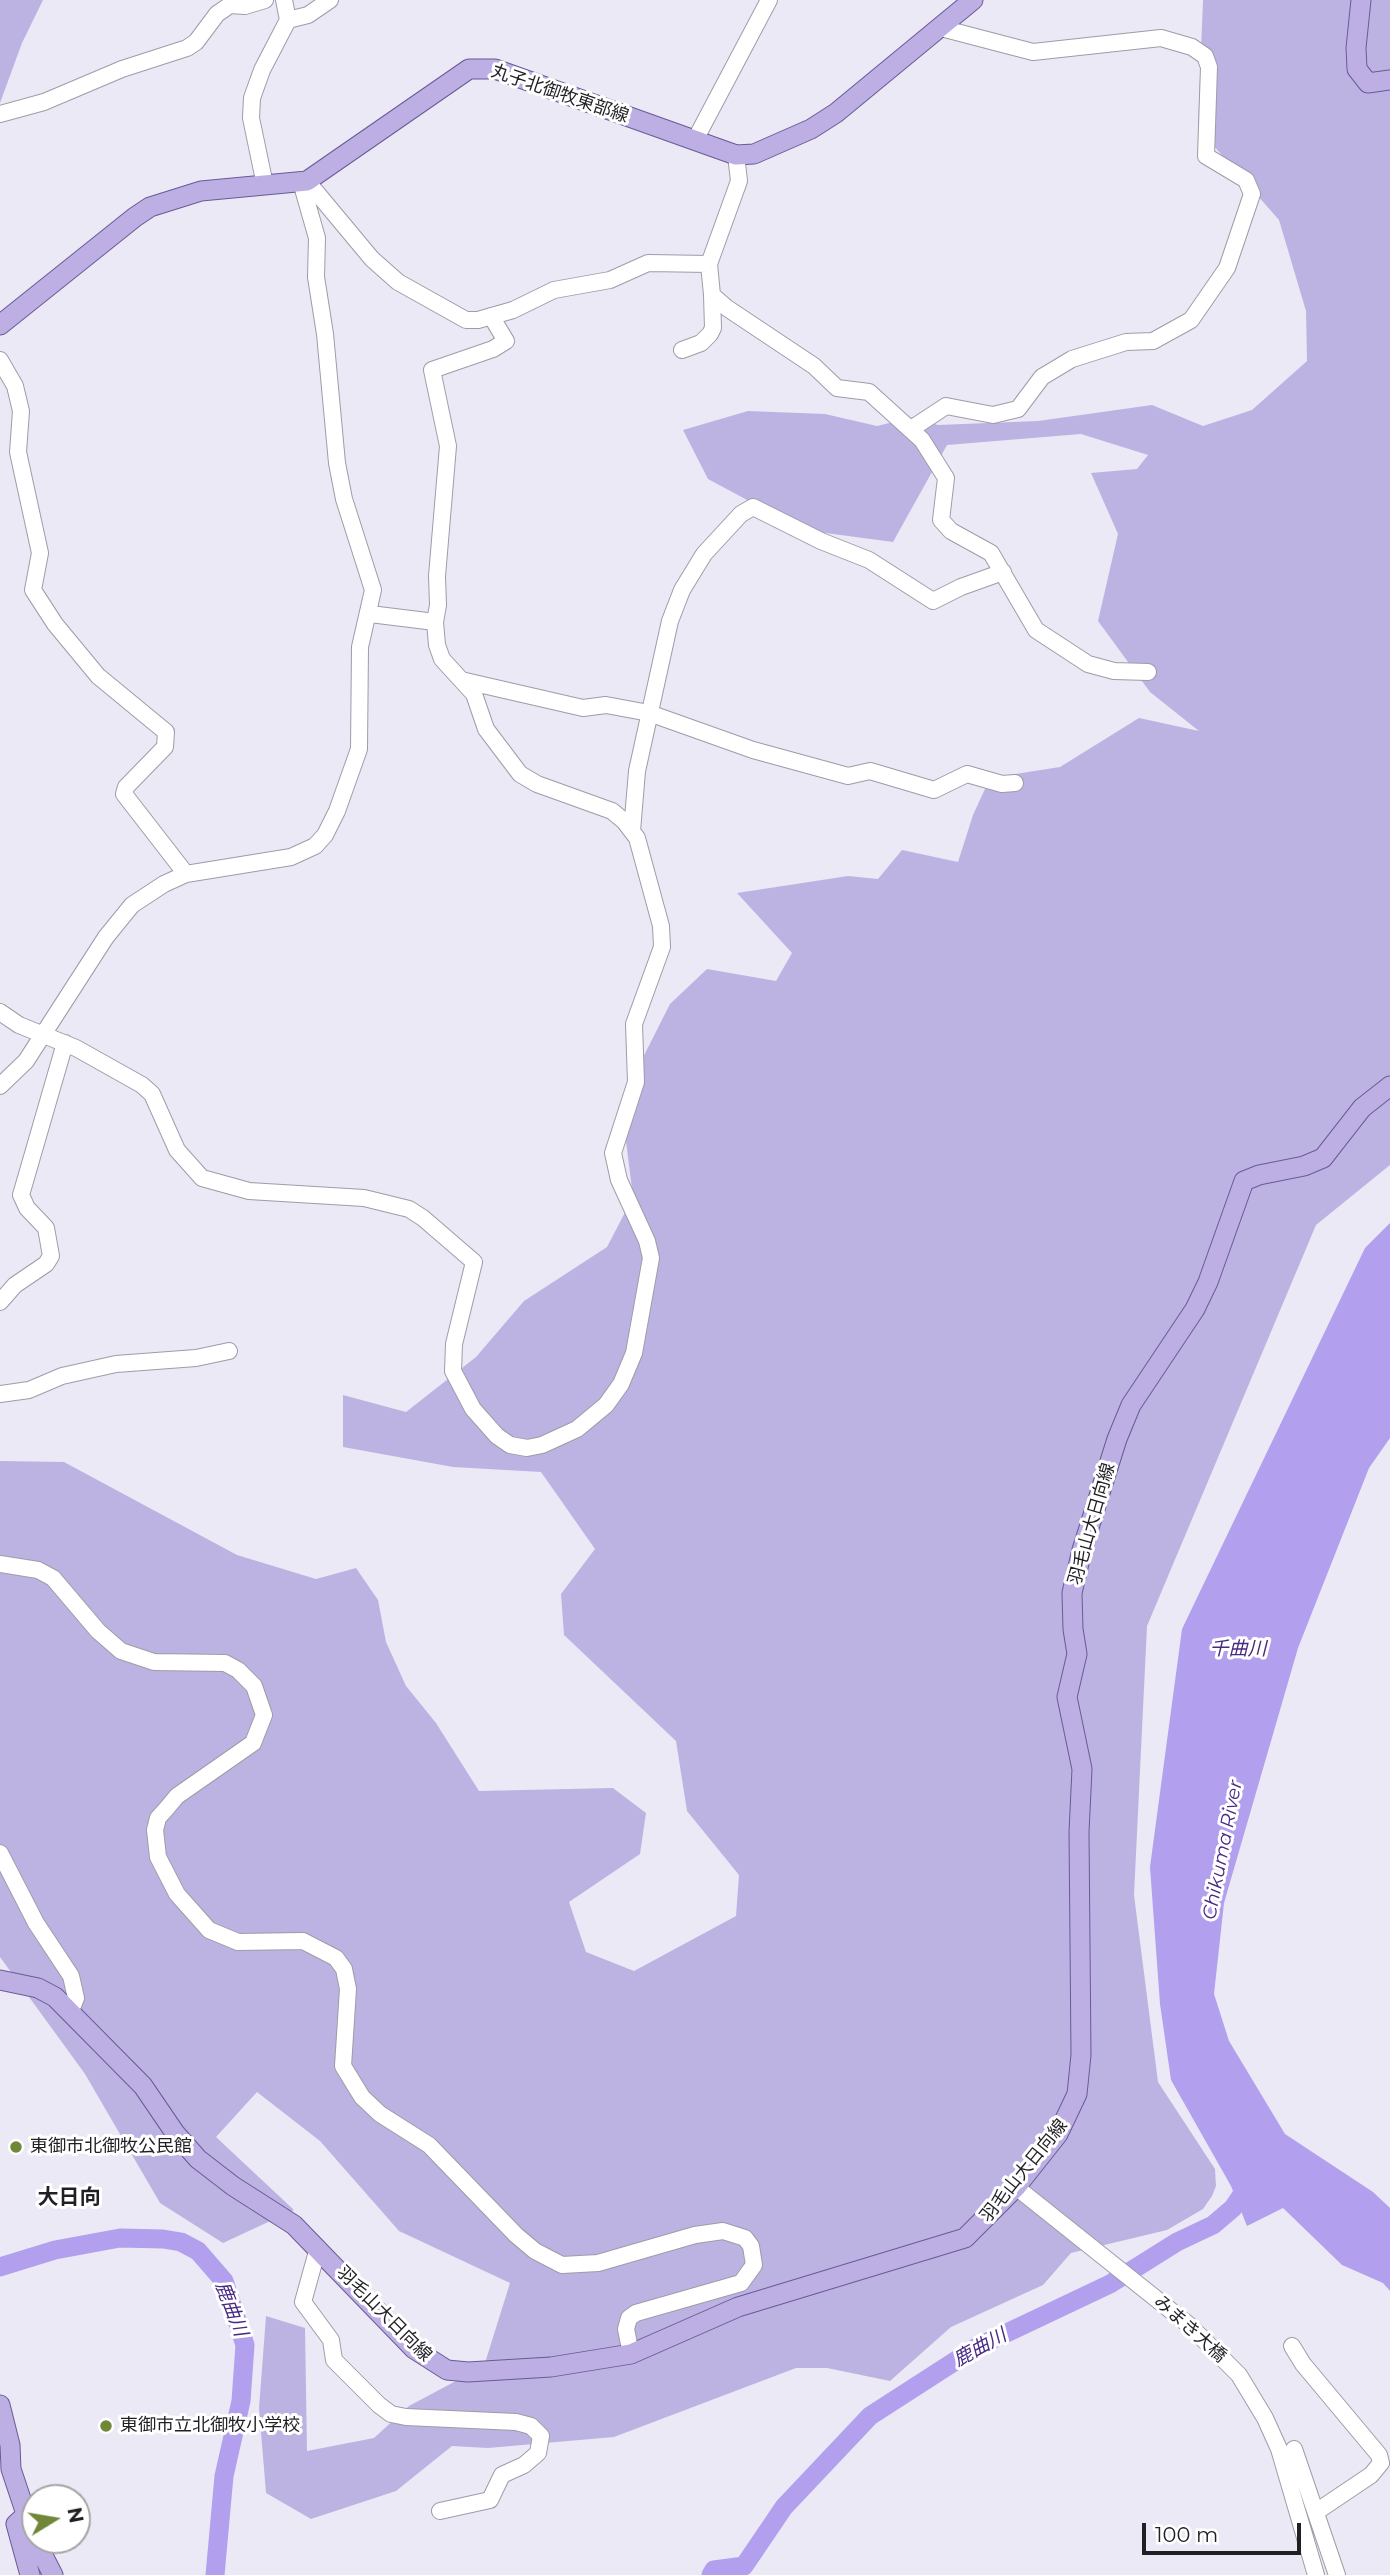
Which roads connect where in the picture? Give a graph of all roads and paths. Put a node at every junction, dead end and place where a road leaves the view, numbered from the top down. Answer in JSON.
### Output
{"nodes":[{"id":1,"x":265,"y":0,"type":"edge"},
{"id":2,"x":284,"y":0,"type":"edge"},
{"id":3,"x":330,"y":0,"type":"edge"},
{"id":4,"x":769,"y":0,"type":"edge"},
{"id":5,"x":973,"y":0,"type":"edge"},
{"id":6,"x":1361,"y":0,"type":"edge"},
{"id":7,"x":216,"y":7,"type":"edge"},
{"id":8,"x":288,"y":20,"type":"junction"},
{"id":9,"x":942,"y":29,"type":"junction"},
{"id":10,"x":1390,"y":80,"type":"edge"},
{"id":11,"x":0,"y":114,"type":"edge"},
{"id":12,"x":695,"y":139,"type":"junction"},
{"id":13,"x":736,"y":155,"type":"junction"},
{"id":14,"x":304,"y":181,"type":"junction"},
{"id":15,"x":265,"y":185,"type":"junction"},
{"id":16,"x":709,"y":264,"type":"junction"},
{"id":17,"x":712,"y":295,"type":"junction"},
{"id":18,"x":491,"y":316,"type":"junction"},
{"id":19,"x":0,"y":325,"type":"edge"},
{"id":20,"x":682,"y":350,"type":"dead end"},
{"id":21,"x":0,"y":360,"type":"edge"},
{"id":22,"x":911,"y":429,"type":"junction"},
{"id":23,"x":1003,"y":572,"type":"junction"},
{"id":24,"x":370,"y":614,"type":"junction"},
{"id":25,"x":435,"y":622,"type":"junction"},
{"id":26,"x":1148,"y":672,"type":"dead end"},
{"id":27,"x":461,"y":680,"type":"junction"},
{"id":28,"x":649,"y":713,"type":"junction"},
{"id":29,"x":1014,"y":783,"type":"dead end"},
{"id":30,"x":632,"y":831,"type":"junction"},
{"id":31,"x":186,"y":874,"type":"junction"},
{"id":32,"x":0,"y":1012,"type":"edge"},
{"id":33,"x":42,"y":1034,"type":"junction"},
{"id":34,"x":65,"y":1043,"type":"junction"},
{"id":35,"x":0,"y":1086,"type":"edge"},
{"id":36,"x":1390,"y":1086,"type":"edge"},
{"id":37,"x":0,"y":1301,"type":"edge"},
{"id":38,"x":229,"y":1352,"type":"dead end"},
{"id":39,"x":0,"y":1394,"type":"edge"},
{"id":40,"x":0,"y":1564,"type":"edge"},
{"id":41,"x":0,"y":1853,"type":"edge"},
{"id":42,"x":0,"y":1980,"type":"edge"},
{"id":43,"x":71,"y":2011,"type":"junction"},
{"id":44,"x":1016,"y":2186,"type":"junction"},
{"id":45,"x":318,"y":2248,"type":"junction"},
{"id":46,"x":1292,"y":2346,"type":"dead end"},
{"id":47,"x":631,"y":2354,"type":"junction"},
{"id":48,"x":0,"y":2405,"type":"edge"},
{"id":49,"x":1294,"y":2449,"type":"dead end"},
{"id":50,"x":6,"y":2462,"type":"edge"},
{"id":51,"x":21,"y":2502,"type":"edge"},
{"id":52,"x":440,"y":2511,"type":"dead end"},
{"id":53,"x":1316,"y":2512,"type":"junction"},
{"id":54,"x":21,"y":2520,"type":"edge"},
{"id":55,"x":21,"y":2542,"type":"edge"},
{"id":56,"x":24,"y":2554,"type":"edge"},
{"id":57,"x":44,"y":2554,"type":"edge"},
{"id":58,"x":30,"y":2575,"type":"edge"},
{"id":59,"x":53,"y":2575,"type":"edge"},
{"id":60,"x":1316,"y":2575,"type":"edge"},
{"id":61,"x":1336,"y":2575,"type":"edge"}],
"edges":[{"from":1,"to":7,"type":"street"},
{"from":2,"to":8,"type":"street"},
{"from":3,"to":8,"type":"street"},
{"from":4,"to":12,"type":"street"},
{"from":5,"to":9,"type":"main road"},
{"from":6,"to":10,"type":"main road"},
{"from":7,"to":11,"type":"street"},
{"from":8,"to":15,"type":"street"},
{"from":9,"to":13,"type":"main road"},
{"from":9,"to":22,"type":"street"},
{"from":12,"to":13,"type":"main road","name":"丸子北御牧東部線"},
{"from":12,"to":14,"type":"main road","name":"丸子北御牧東部線"},
{"from":13,"to":16,"type":"street"},
{"from":14,"to":15,"type":"main road"},
{"from":14,"to":18,"type":"street"},
{"from":14,"to":24,"type":"street"},
{"from":15,"to":19,"type":"main road"},
{"from":16,"to":17,"type":"street"},
{"from":16,"to":18,"type":"street"},
{"from":17,"to":20,"type":"street"},
{"from":17,"to":22,"type":"street"},
{"from":18,"to":25,"type":"street"},
{"from":21,"to":31,"type":"street"},
{"from":22,"to":23,"type":"street"},
{"from":23,"to":26,"type":"street"},
{"from":23,"to":28,"type":"street"},
{"from":24,"to":25,"type":"street"},
{"from":24,"to":31,"type":"street"},
{"from":25,"to":27,"type":"street"},
{"from":27,"to":28,"type":"street"},
{"from":27,"to":30,"type":"street"},
{"from":28,"to":29,"type":"street"},
{"from":28,"to":30,"type":"street"},
{"from":30,"to":34,"type":"street"},
{"from":31,"to":33,"type":"street"},
{"from":32,"to":33,"type":"street"},
{"from":33,"to":34,"type":"street"},
{"from":33,"to":35,"type":"street"},
{"from":34,"to":37,"type":"street"},
{"from":36,"to":44,"type":"main road","name":"羽毛山大日向線"},
{"from":38,"to":39,"type":"street"},
{"from":40,"to":47,"type":"street"},
{"from":41,"to":43,"type":"street"},
{"from":42,"to":43,"type":"main road","name":"羽毛山大日向線"},
{"from":43,"to":45,"type":"main road","name":"羽毛山大日向線"},
{"from":44,"to":47,"type":"main road","name":"羽毛山大日向線"},
{"from":44,"to":60,"type":"street","name":"みまき大橋"},
{"from":45,"to":47,"type":"main road","name":"羽毛山大日向線"},
{"from":45,"to":52,"type":"street"},
{"from":46,"to":53,"type":"street"},
{"from":48,"to":50,"type":"main road"},
{"from":49,"to":53,"type":"street"},
{"from":50,"to":51,"type":"main road"},
{"from":53,"to":61,"type":"street"},
{"from":54,"to":55,"type":"main road"},
{"from":56,"to":58,"type":"main road"},
{"from":57,"to":59,"type":"main road"}]}
